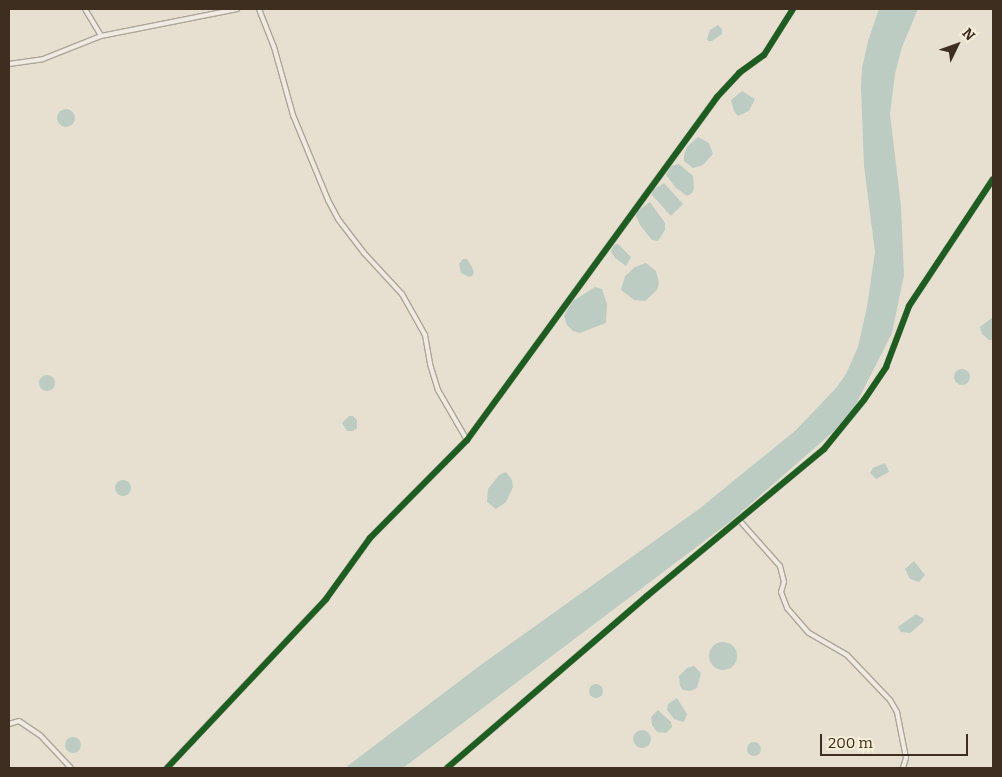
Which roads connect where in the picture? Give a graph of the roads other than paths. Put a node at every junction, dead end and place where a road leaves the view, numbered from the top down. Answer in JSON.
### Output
{"nodes":[{"id":1,"x":86,"y":9,"type":"edge"},
{"id":2,"x":236,"y":9,"type":"edge"},
{"id":3,"x":259,"y":9,"type":"edge"},
{"id":4,"x":793,"y":9,"type":"edge"},
{"id":5,"x":100,"y":36,"type":"junction"},
{"id":6,"x":9,"y":64,"type":"edge"},
{"id":7,"x":993,"y":179,"type":"edge"},
{"id":8,"x":467,"y":440,"type":"junction"},
{"id":9,"x":740,"y":521,"type":"junction"},
{"id":10,"x":9,"y":724,"type":"edge"},
{"id":11,"x":71,"y":768,"type":"edge"},
{"id":12,"x":167,"y":768,"type":"edge"},
{"id":13,"x":447,"y":768,"type":"edge"},
{"id":14,"x":903,"y":768,"type":"edge"}],
"edges":[{"from":1,"to":5,"type":"street"},
{"from":2,"to":5,"type":"street"},
{"from":3,"to":8,"type":"street"},
{"from":4,"to":8,"type":"street"},
{"from":5,"to":6,"type":"street"},
{"from":7,"to":9,"type":"street"},
{"from":8,"to":12,"type":"street"},
{"from":9,"to":13,"type":"street"},
{"from":9,"to":14,"type":"street"},
{"from":10,"to":11,"type":"street"}]}
